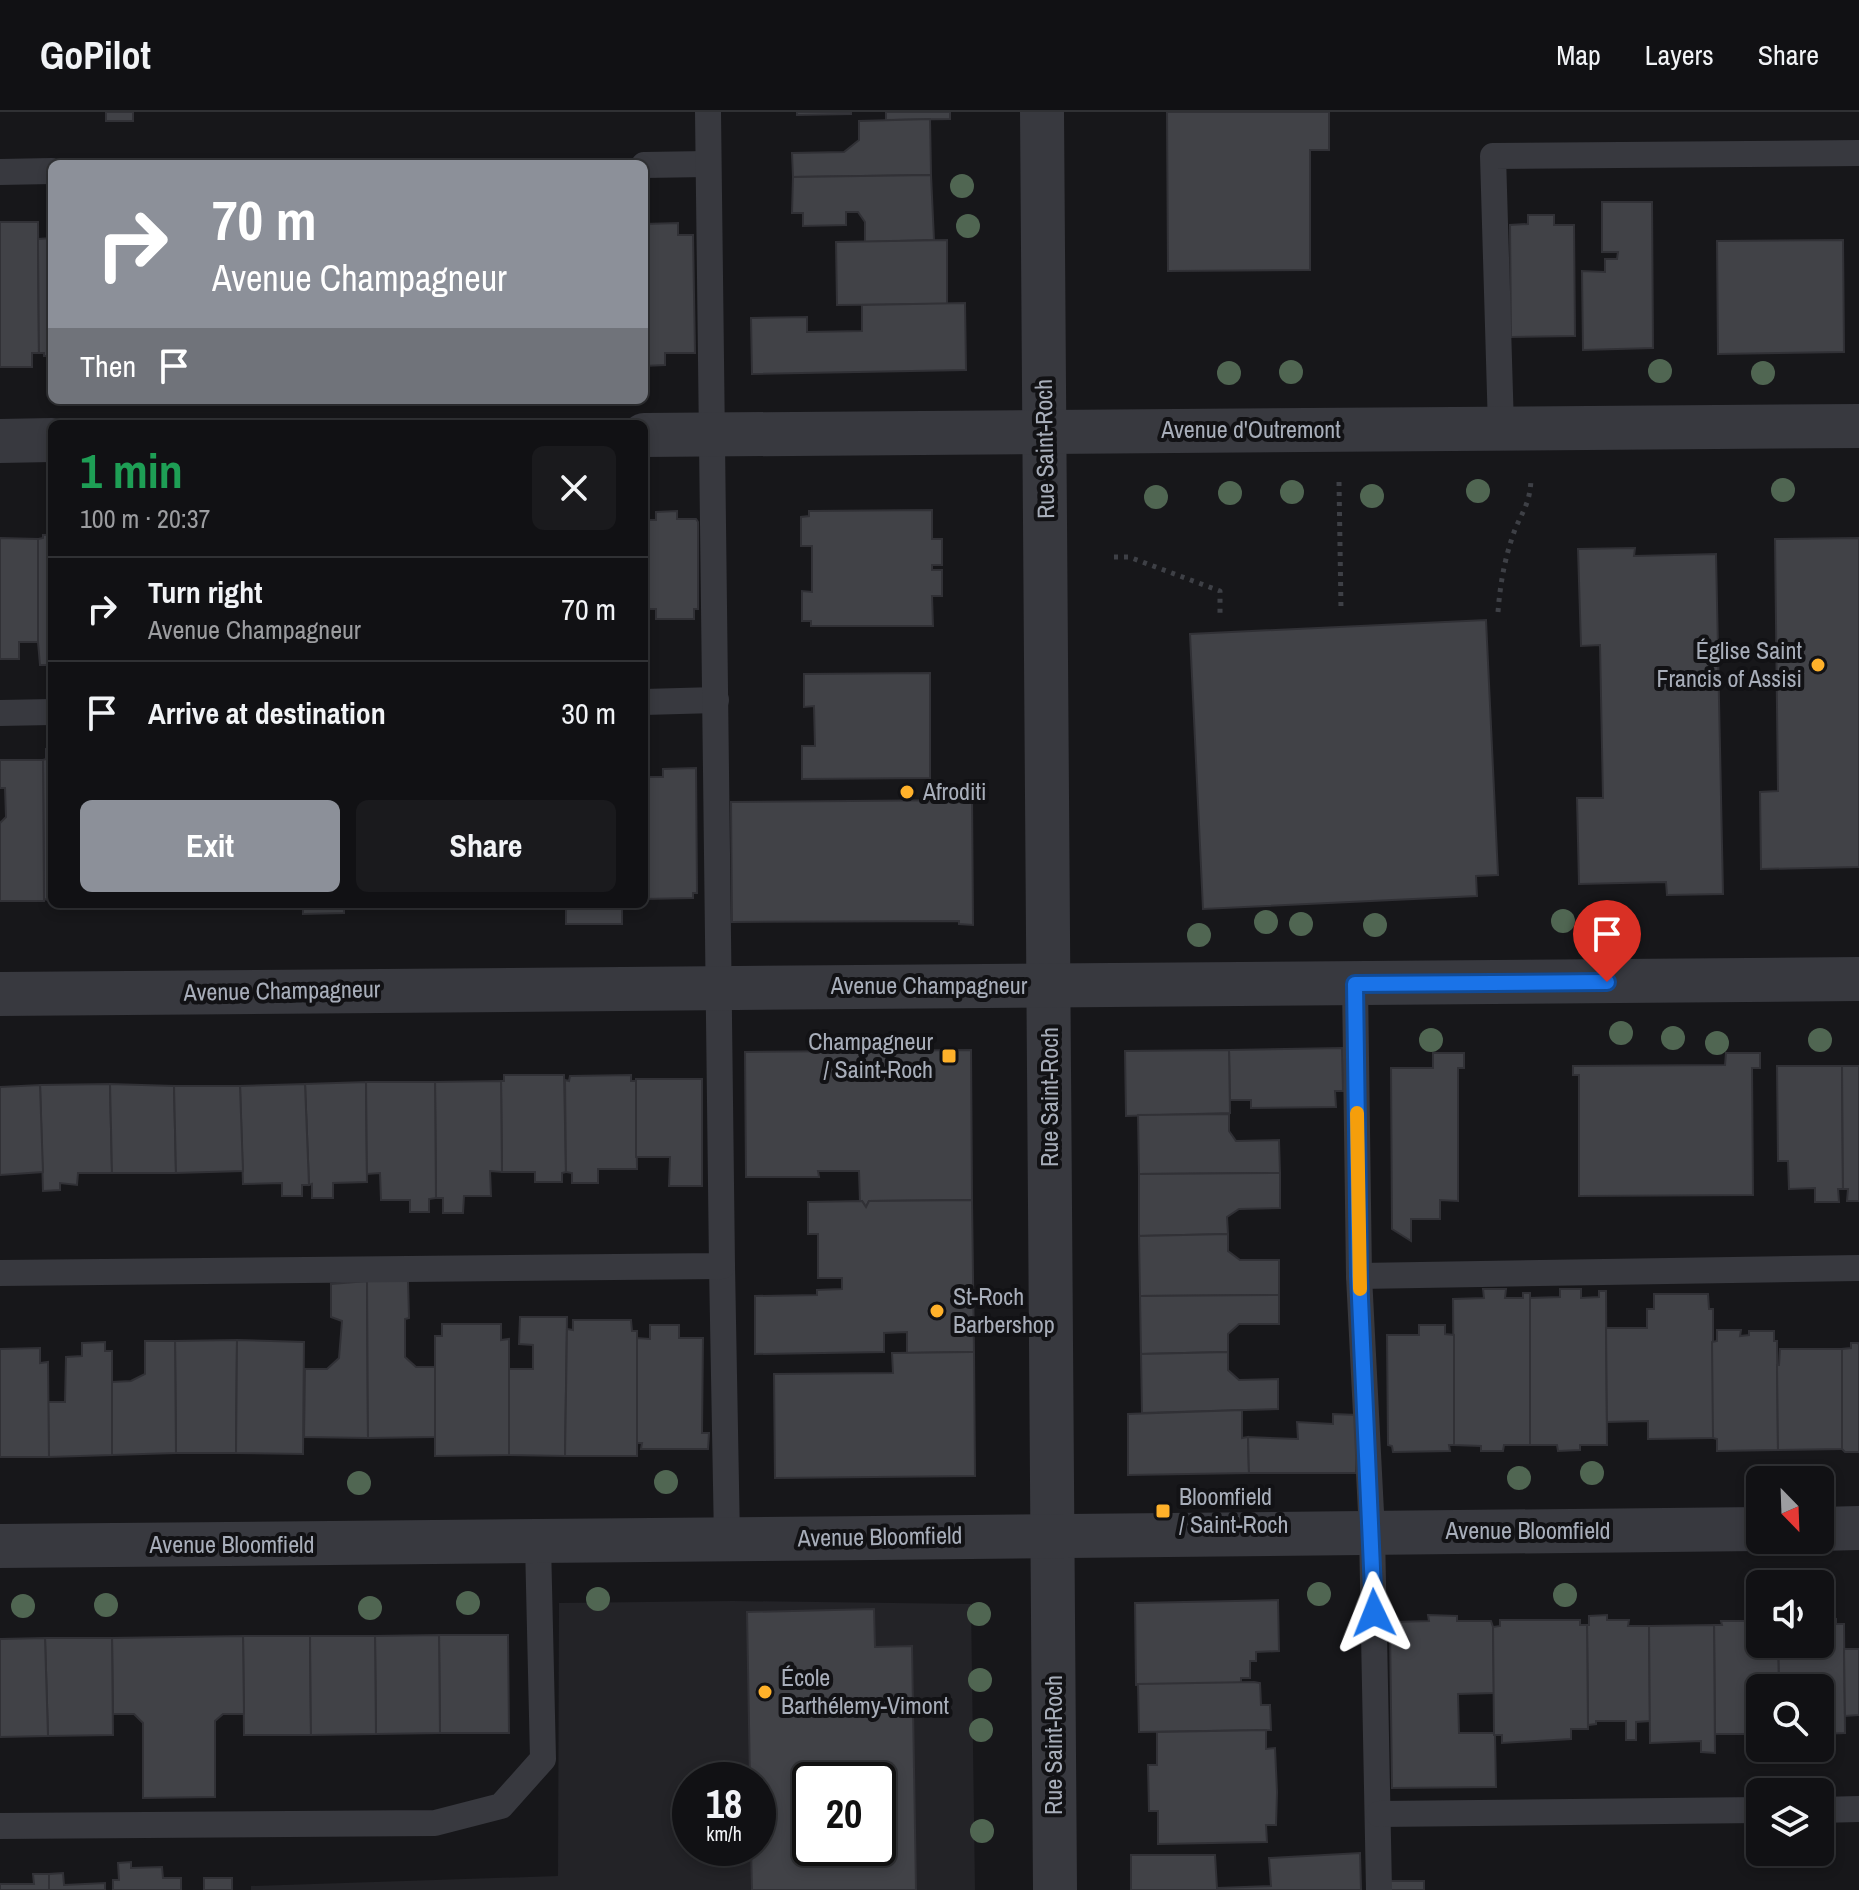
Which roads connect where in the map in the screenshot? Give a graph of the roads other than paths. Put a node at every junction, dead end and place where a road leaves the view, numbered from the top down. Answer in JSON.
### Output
{"nodes":[{"id":1,"x":708,"y":112,"type":"edge"},
{"id":2,"x":1042,"y":112,"type":"edge"},
{"id":3,"x":1859,"y":153,"type":"edge"},
{"id":4,"x":707,"y":164,"type":"junction"},
{"id":5,"x":648,"y":165,"type":"edge"},
{"id":6,"x":48,"y":171,"type":"edge"},
{"id":7,"x":0,"y":172,"type":"edge"},
{"id":8,"x":1859,"y":426,"type":"edge"},
{"id":9,"x":1516,"y":428,"type":"junction"},
{"id":10,"x":1045,"y":433,"type":"junction"},
{"id":11,"x":648,"y":435,"type":"edge"},
{"id":12,"x":711,"y":435,"type":"junction"},
{"id":13,"x":48,"y":440,"type":"edge"},
{"id":14,"x":0,"y":441,"type":"edge"},
{"id":15,"x":716,"y":700,"type":"junction"},
{"id":16,"x":648,"y":702,"type":"edge"},
{"id":17,"x":48,"y":712,"type":"edge"},
{"id":18,"x":0,"y":713,"type":"edge"},
{"id":19,"x":1859,"y":979,"type":"edge"},
{"id":20,"x":1355,"y":984,"type":"junction"},
{"id":21,"x":1049,"y":985,"type":"junction"},
{"id":22,"x":720,"y":987,"type":"junction"},
{"id":23,"x":0,"y":994,"type":"edge"},
{"id":24,"x":722,"y":1266,"type":"junction"},
{"id":25,"x":1859,"y":1268,"type":"edge"},
{"id":26,"x":0,"y":1273,"type":"edge"},
{"id":27,"x":1359,"y":1276,"type":"junction"},
{"id":28,"x":1859,"y":1528,"type":"edge"},
{"id":29,"x":1746,"y":1529,"type":"edge"},
{"id":30,"x":1834,"y":1529,"type":"edge"},
{"id":31,"x":1372,"y":1532,"type":"junction"},
{"id":32,"x":1053,"y":1535,"type":"junction"},
{"id":33,"x":727,"y":1540,"type":"junction"},
{"id":34,"x":538,"y":1543,"type":"junction"},
{"id":35,"x":0,"y":1546,"type":"edge"},
{"id":36,"x":1859,"y":1809,"type":"edge"},
{"id":37,"x":1746,"y":1810,"type":"edge"},
{"id":38,"x":1834,"y":1810,"type":"edge"},
{"id":39,"x":1379,"y":1814,"type":"junction"},
{"id":40,"x":0,"y":1826,"type":"edge"},
{"id":41,"x":1055,"y":1890,"type":"edge"},
{"id":42,"x":1379,"y":1890,"type":"edge"}],
"edges":[{"from":1,"to":4,"type":"lane"},
{"from":2,"to":10,"type":"street","name":"Rue Saint-Roch"},
{"from":3,"to":9,"type":"lane"},
{"from":4,"to":5,"type":"lane"},
{"from":4,"to":12,"type":"lane"},
{"from":6,"to":7,"type":"lane"},
{"from":8,"to":9,"type":"street","name":"Avenue d'Outremont"},
{"from":9,"to":10,"type":"street","name":"Avenue d'Outremont"},
{"from":10,"to":12,"type":"street","name":"Avenue d'Outremont"},
{"from":10,"to":21,"type":"street","name":"Rue Saint-Roch"},
{"from":11,"to":12,"type":"street","name":"Avenue d'Outremont"},
{"from":12,"to":15,"type":"lane"},
{"from":13,"to":14,"type":"street"},
{"from":15,"to":16,"type":"lane"},
{"from":15,"to":22,"type":"lane"},
{"from":17,"to":18,"type":"lane"},
{"from":19,"to":20,"type":"street","name":"Avenue Champagneur"},
{"from":20,"to":21,"type":"street","name":"Avenue Champagneur"},
{"from":20,"to":27,"type":"lane"},
{"from":21,"to":22,"type":"street","name":"Avenue Champagneur"},
{"from":21,"to":32,"type":"street","name":"Rue Saint-Roch"},
{"from":22,"to":23,"type":"street","name":"Avenue Champagneur"},
{"from":22,"to":24,"type":"lane"},
{"from":24,"to":26,"type":"lane"},
{"from":24,"to":33,"type":"lane"},
{"from":25,"to":27,"type":"lane"},
{"from":27,"to":31,"type":"lane"},
{"from":28,"to":30,"type":"street"},
{"from":29,"to":31,"type":"street","name":"Avenue Bloomfield"},
{"from":31,"to":32,"type":"street","name":"Avenue Bloomfield"},
{"from":31,"to":39,"type":"lane"},
{"from":32,"to":33,"type":"street","name":"Avenue Bloomfield"},
{"from":32,"to":41,"type":"street","name":"Rue Saint-Roch"},
{"from":33,"to":34,"type":"street","name":"Avenue Bloomfield"},
{"from":34,"to":35,"type":"street","name":"Avenue Bloomfield"},
{"from":34,"to":40,"type":"lane"},
{"from":36,"to":38,"type":"lane"},
{"from":37,"to":39,"type":"lane"},
{"from":39,"to":42,"type":"lane"}]}
